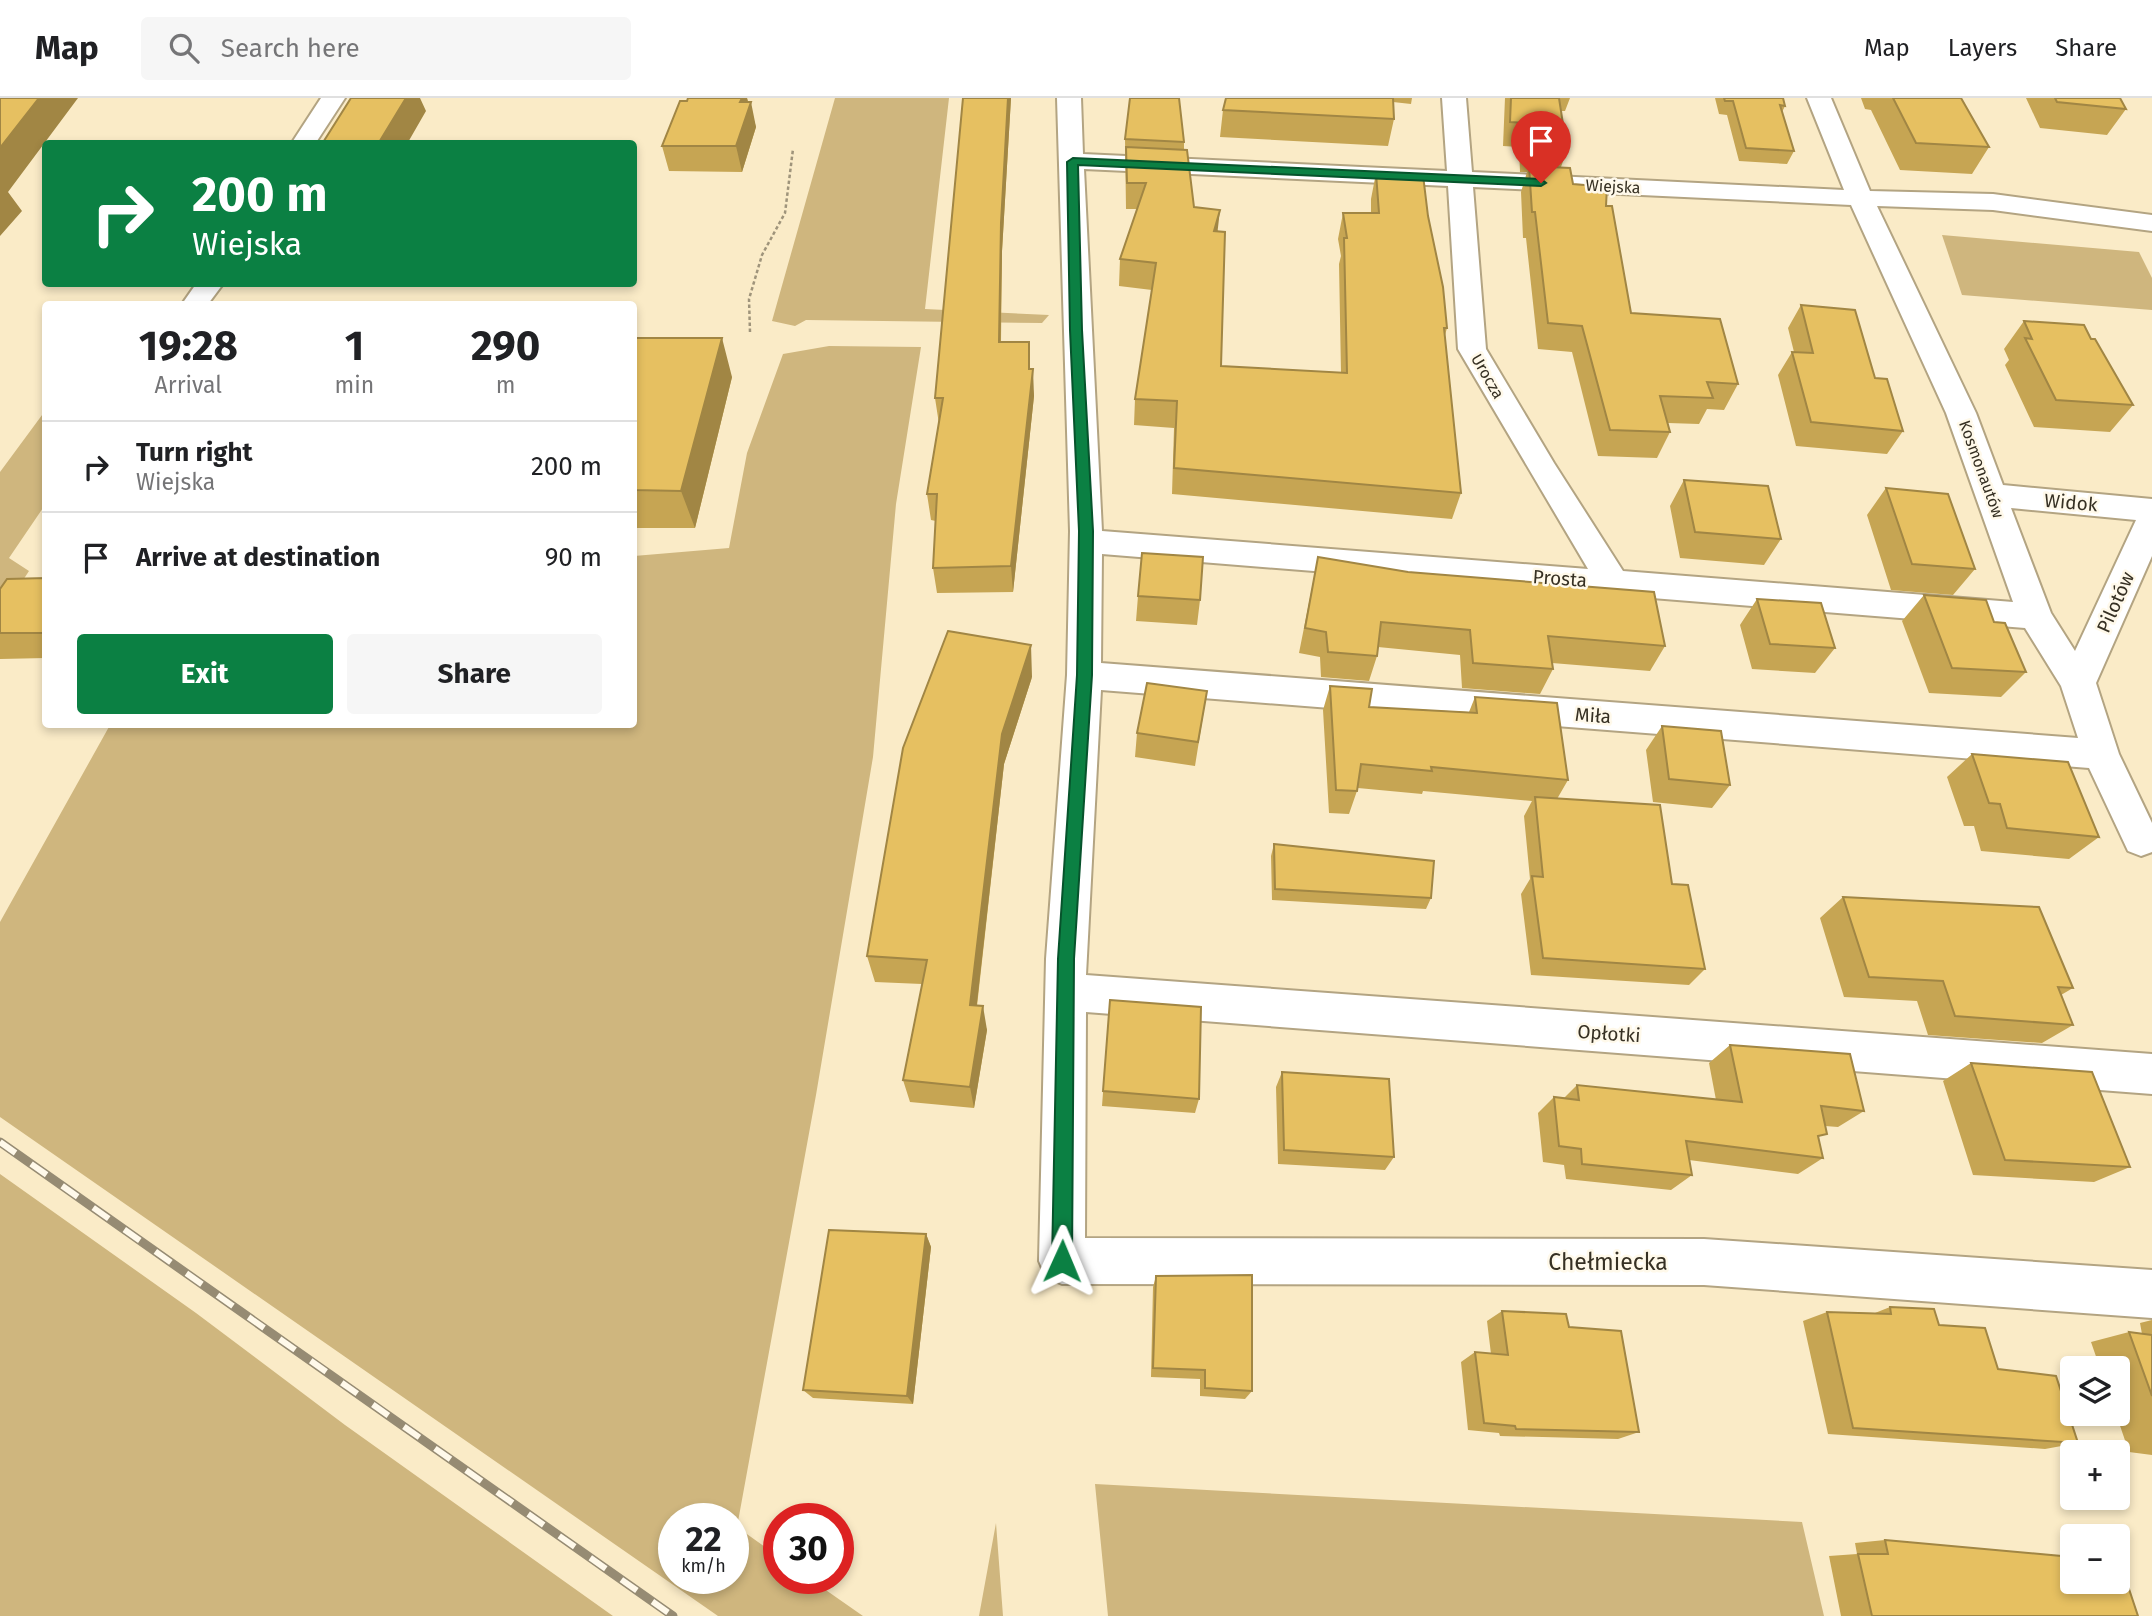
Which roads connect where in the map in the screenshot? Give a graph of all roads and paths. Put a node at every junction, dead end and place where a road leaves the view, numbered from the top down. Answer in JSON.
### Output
{"nodes":[{"id":1,"x":333,"y":98,"type":"edge"},
{"id":2,"x":1069,"y":98,"type":"edge"},
{"id":3,"x":1454,"y":98,"type":"edge"},
{"id":4,"x":1819,"y":98,"type":"edge"},
{"id":5,"x":306,"y":140,"type":"edge"},
{"id":6,"x":793,"y":149,"type":"dead end"},
{"id":7,"x":1073,"y":162,"type":"junction"},
{"id":8,"x":1461,"y":178,"type":"junction"},
{"id":9,"x":1860,"y":198,"type":"junction"},
{"id":10,"x":2152,"y":223,"type":"edge"},
{"id":11,"x":751,"y":332,"type":"dead end"},
{"id":12,"x":1991,"y":495,"type":"junction"},
{"id":13,"x":2152,"y":510,"type":"edge"},
{"id":14,"x":2152,"y":520,"type":"edge"},
{"id":15,"x":1086,"y":541,"type":"junction"},
{"id":16,"x":1613,"y":582,"type":"junction"},
{"id":17,"x":2035,"y":616,"type":"junction"},
{"id":18,"x":1084,"y":675,"type":"junction"},
{"id":19,"x":2078,"y":683,"type":"junction"},
{"id":20,"x":2101,"y":754,"type":"junction"},
{"id":21,"x":2141,"y":840,"type":"dead end"},
{"id":22,"x":1066,"y":992,"type":"junction"},
{"id":23,"x":2152,"y":1074,"type":"edge"},
{"id":24,"x":2152,"y":1294,"type":"edge"}],
"edges":[{"from":1,"to":5,"type":"street"},
{"from":2,"to":7,"type":"street"},
{"from":3,"to":8,"type":"street","name":"Urocza"},
{"from":4,"to":9,"type":"street","name":"Kosmonautów"},
{"from":6,"to":11,"type":"path"},
{"from":7,"to":8,"type":"street","name":"Wiejska"},
{"from":7,"to":15,"type":"street"},
{"from":8,"to":9,"type":"street","name":"Wiejska"},
{"from":8,"to":16,"type":"street","name":"Urocza"},
{"from":9,"to":10,"type":"street","name":"Wiejska"},
{"from":9,"to":12,"type":"street","name":"Kosmonautów"},
{"from":12,"to":13,"type":"street","name":"Widok"},
{"from":12,"to":17,"type":"street","name":"Kosmonautów"},
{"from":14,"to":19,"type":"street","name":"Pilotów"},
{"from":15,"to":16,"type":"street","name":"Prosta"},
{"from":15,"to":18,"type":"street"},
{"from":16,"to":17,"type":"street","name":"Prosta"},
{"from":17,"to":19,"type":"street","name":"Kosmonautów"},
{"from":18,"to":20,"type":"street","name":"Miła"},
{"from":18,"to":22,"type":"street"},
{"from":19,"to":20,"type":"street","name":"Kosmonautów"},
{"from":20,"to":21,"type":"street","name":"Kosmonautów"},
{"from":22,"to":23,"type":"street","name":"Opłotki"},
{"from":22,"to":24,"type":"street","name":"Chełmiecka"}]}
